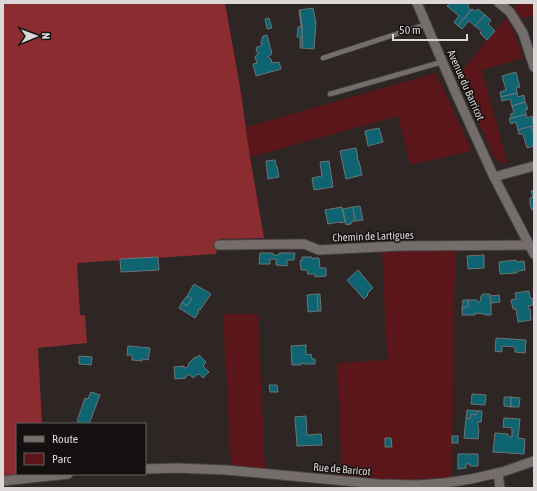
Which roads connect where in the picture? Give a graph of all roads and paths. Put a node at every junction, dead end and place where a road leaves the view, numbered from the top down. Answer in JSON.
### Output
{"nodes":[{"id":1,"x":417,"y":3,"type":"edge"},
{"id":2,"x":498,"y":3,"type":"edge"},
{"id":3,"x":427,"y":24,"type":"junction"},
{"id":4,"x":323,"y":58,"type":"dead end"},
{"id":5,"x":442,"y":62,"type":"junction"},
{"id":6,"x":534,"y":67,"type":"edge"},
{"id":7,"x":330,"y":94,"type":"dead end"},
{"id":8,"x":534,"y":166,"type":"edge"},
{"id":9,"x":494,"y":177,"type":"junction"},
{"id":10,"x":219,"y":245,"type":"dead end"},
{"id":11,"x":529,"y":245,"type":"junction"},
{"id":12,"x":534,"y":254,"type":"edge"},
{"id":13,"x":534,"y":461,"type":"edge"},
{"id":14,"x":146,"y":469,"type":"edge"},
{"id":15,"x":498,"y":473,"type":"junction"},
{"id":16,"x":59,"y":475,"type":"edge"},
{"id":17,"x":3,"y":481,"type":"edge"},
{"id":18,"x":500,"y":488,"type":"edge"}],
"edges":[{"from":1,"to":3,"type":"street","name":"Avenue du Barricot"},
{"from":2,"to":6,"type":"street"},
{"from":3,"to":4,"type":"lane"},
{"from":3,"to":5,"type":"street","name":"Avenue du Barricot"},
{"from":5,"to":7,"type":"lane"},
{"from":5,"to":9,"type":"street","name":"Avenue du Barricot"},
{"from":8,"to":9,"type":"street"},
{"from":9,"to":11,"type":"street","name":"Avenue du Barricot"},
{"from":10,"to":11,"type":"street","name":"Chemin de Lartigues"},
{"from":11,"to":12,"type":"street","name":"Avenue du Barricot"},
{"from":13,"to":15,"type":"street","name":"Rue de Baricot"},
{"from":14,"to":15,"type":"street","name":"Rue de Baricot"},
{"from":15,"to":18,"type":"street"},
{"from":16,"to":17,"type":"street"}]}
